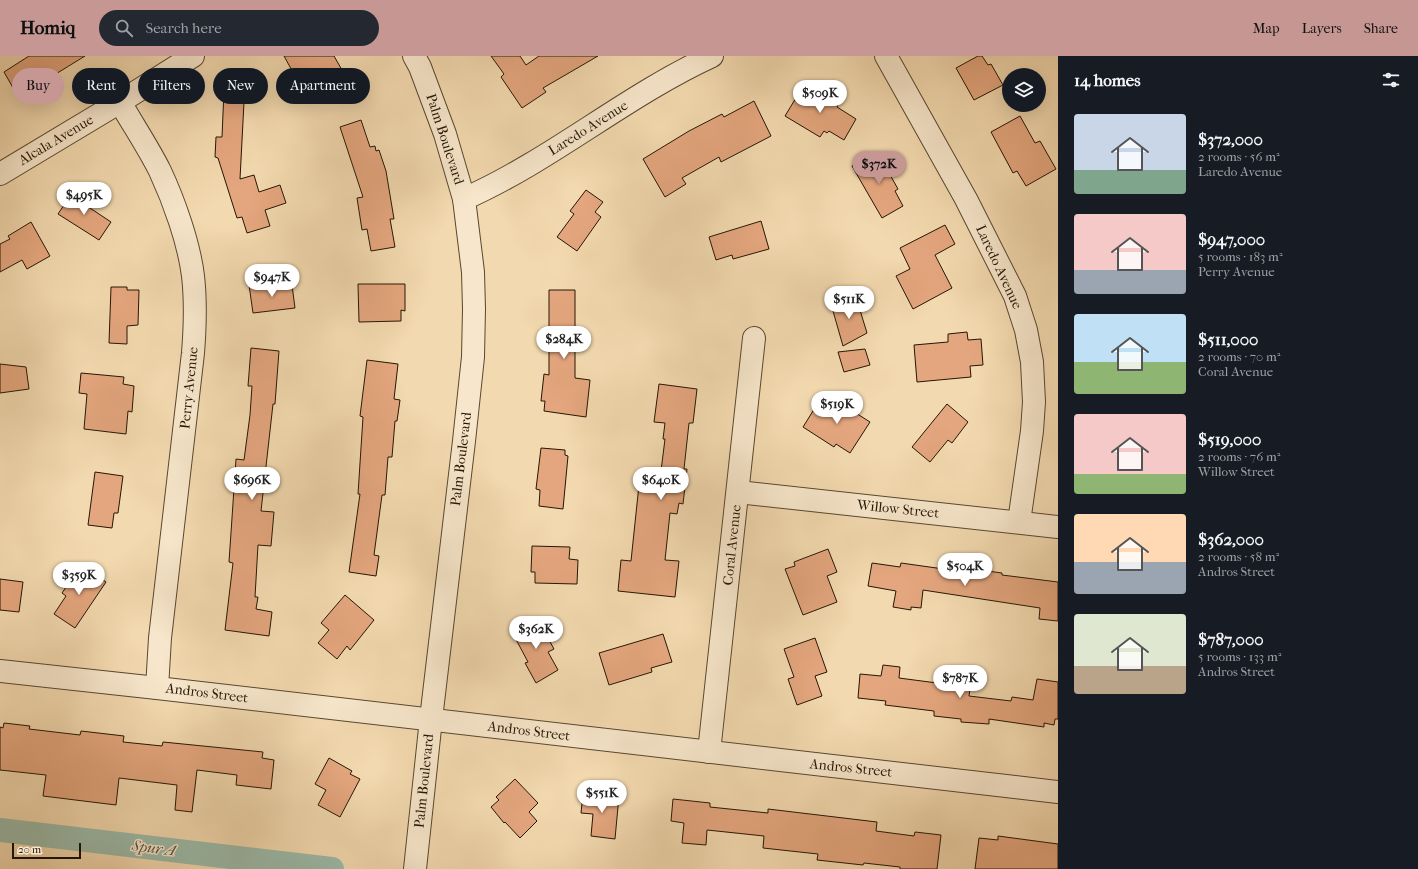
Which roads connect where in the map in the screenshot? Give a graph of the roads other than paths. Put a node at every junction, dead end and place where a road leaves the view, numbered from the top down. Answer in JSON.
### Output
{"nodes":[{"id":1,"x":194,"y":56,"type":"edge"},
{"id":2,"x":414,"y":56,"type":"edge"},
{"id":3,"x":712,"y":56,"type":"edge"},
{"id":4,"x":886,"y":56,"type":"edge"},
{"id":5,"x":130,"y":96,"type":"edge"},
{"id":6,"x":117,"y":104,"type":"edge"},
{"id":7,"x":121,"y":104,"type":"edge"},
{"id":8,"x":0,"y":174,"type":"edge"},
{"id":9,"x":464,"y":199,"type":"junction"},
{"id":10,"x":754,"y":338,"type":"dead end"},
{"id":11,"x":738,"y":492,"type":"junction"},
{"id":12,"x":1020,"y":522,"type":"junction"},
{"id":13,"x":1058,"y":527,"type":"edge"},
{"id":14,"x":0,"y":672,"type":"edge"},
{"id":15,"x":157,"y":688,"type":"junction"},
{"id":16,"x":430,"y":719,"type":"junction"},
{"id":17,"x":709,"y":752,"type":"junction"},
{"id":18,"x":1058,"y":792,"type":"edge"},
{"id":19,"x":415,"y":869,"type":"edge"}],
"edges":[{"from":1,"to":5,"type":"street","name":"Alcala Avenue"},
{"from":2,"to":9,"type":"street","name":"Palm Boulevard"},
{"from":3,"to":9,"type":"street","name":"Laredo Avenue"},
{"from":4,"to":12,"type":"street","name":"Laredo Avenue"},
{"from":6,"to":8,"type":"street","name":"Alcala Avenue"},
{"from":7,"to":15,"type":"street","name":"Perry Avenue"},
{"from":9,"to":16,"type":"street","name":"Palm Boulevard"},
{"from":10,"to":11,"type":"street","name":"Coral Avenue"},
{"from":11,"to":12,"type":"street","name":"Willow Street"},
{"from":11,"to":17,"type":"street","name":"Coral Avenue"},
{"from":12,"to":13,"type":"street","name":"Willow Street"},
{"from":14,"to":15,"type":"street","name":"Andros Street"},
{"from":15,"to":16,"type":"street","name":"Andros Street"},
{"from":16,"to":17,"type":"street","name":"Andros Street"},
{"from":16,"to":19,"type":"street","name":"Palm Boulevard"},
{"from":17,"to":18,"type":"street","name":"Andros Street"}]}
